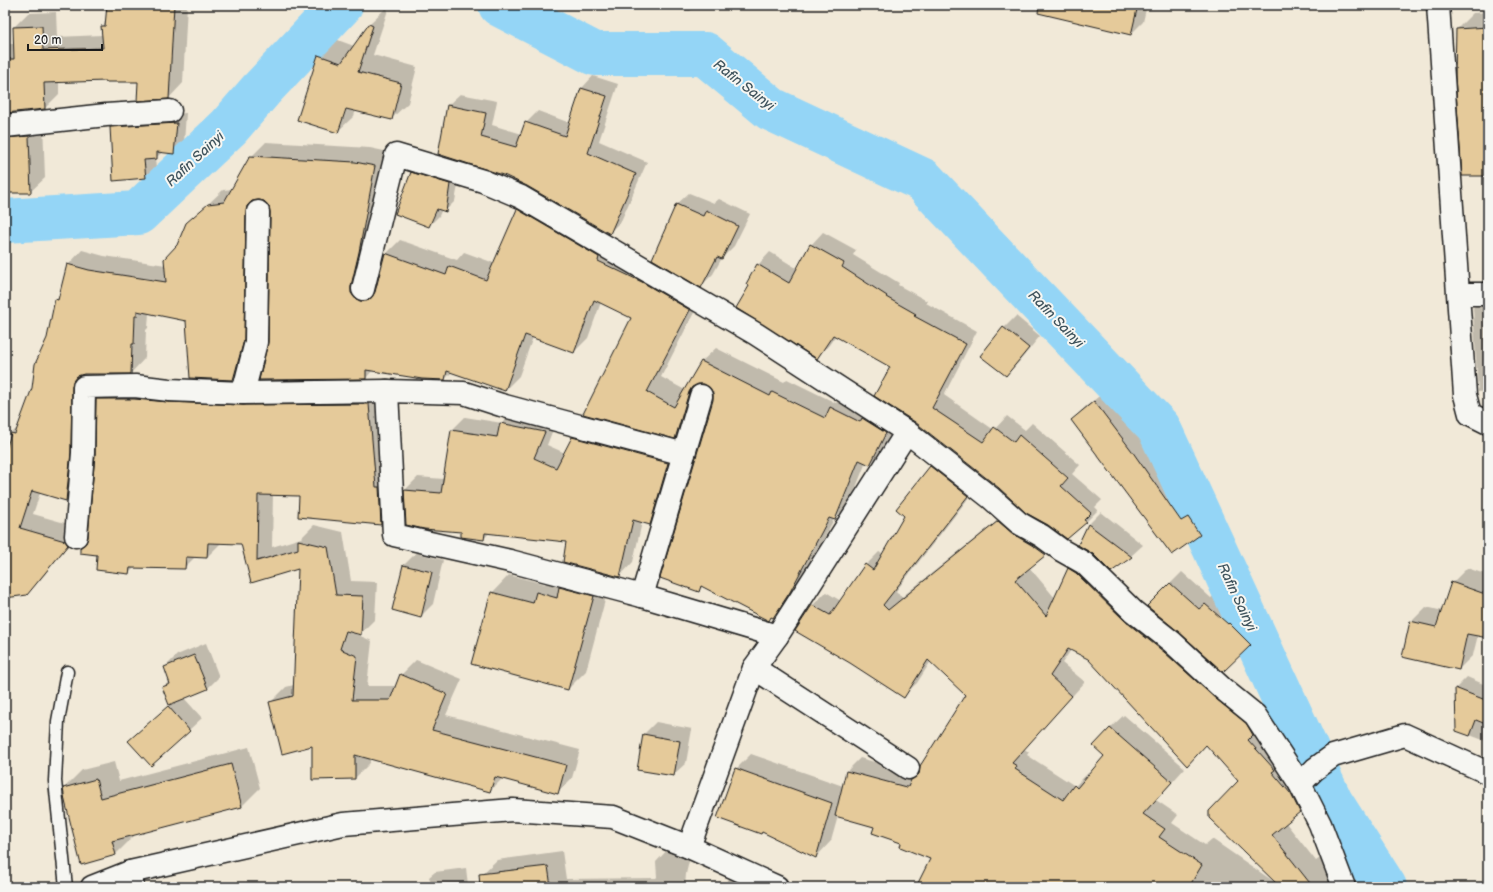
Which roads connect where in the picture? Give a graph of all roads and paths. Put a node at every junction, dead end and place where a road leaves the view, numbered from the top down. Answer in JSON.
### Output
{"nodes":[{"id":1,"x":1438,"y":5,"type":"edge"},
{"id":2,"x":170,"y":112,"type":"dead end"},
{"id":3,"x":5,"y":126,"type":"edge"},
{"id":4,"x":258,"y":212,"type":"dead end"},
{"id":5,"x":364,"y":289,"type":"dead end"},
{"id":6,"x":1458,"y":294,"type":"junction"},
{"id":7,"x":1488,"y":294,"type":"edge"},
{"id":8,"x":387,"y":391,"type":"junction"},
{"id":9,"x":243,"y":393,"type":"junction"},
{"id":10,"x":701,"y":396,"type":"dead end"},
{"id":11,"x":1488,"y":423,"type":"edge"},
{"id":12,"x":906,"y":432,"type":"junction"},
{"id":13,"x":684,"y":454,"type":"junction"},
{"id":14,"x":76,"y":536,"type":"dead end"},
{"id":15,"x":642,"y":596,"type":"junction"},
{"id":16,"x":777,"y":636,"type":"junction"},
{"id":17,"x":754,"y":668,"type":"junction"},
{"id":18,"x":67,"y":672,"type":"dead end"},
{"id":19,"x":908,"y":768,"type":"dead end"},
{"id":20,"x":1488,"y":773,"type":"edge"},
{"id":21,"x":1300,"y":784,"type":"junction"},
{"id":22,"x":689,"y":847,"type":"junction"},
{"id":23,"x":132,"y":880,"type":"edge"},
{"id":24,"x":66,"y":887,"type":"edge"},
{"id":25,"x":92,"y":887,"type":"edge"},
{"id":26,"x":777,"y":887,"type":"edge"},
{"id":27,"x":1344,"y":887,"type":"edge"}],
"edges":[{"from":1,"to":6,"type":"street"},
{"from":2,"to":3,"type":"street"},
{"from":4,"to":9,"type":"street"},
{"from":5,"to":12,"type":"street"},
{"from":6,"to":7,"type":"street"},
{"from":6,"to":11,"type":"street"},
{"from":8,"to":9,"type":"street"},
{"from":8,"to":13,"type":"street"},
{"from":8,"to":15,"type":"street"},
{"from":9,"to":14,"type":"street"},
{"from":10,"to":13,"type":"street"},
{"from":12,"to":16,"type":"street"},
{"from":12,"to":21,"type":"street"},
{"from":13,"to":15,"type":"street"},
{"from":15,"to":16,"type":"street"},
{"from":16,"to":17,"type":"street"},
{"from":17,"to":19,"type":"street"},
{"from":17,"to":22,"type":"street"},
{"from":18,"to":24,"type":"lane"},
{"from":20,"to":21,"type":"street"},
{"from":21,"to":27,"type":"street"},
{"from":22,"to":23,"type":"street"},
{"from":22,"to":26,"type":"street"},
{"from":23,"to":25,"type":"street"}]}
